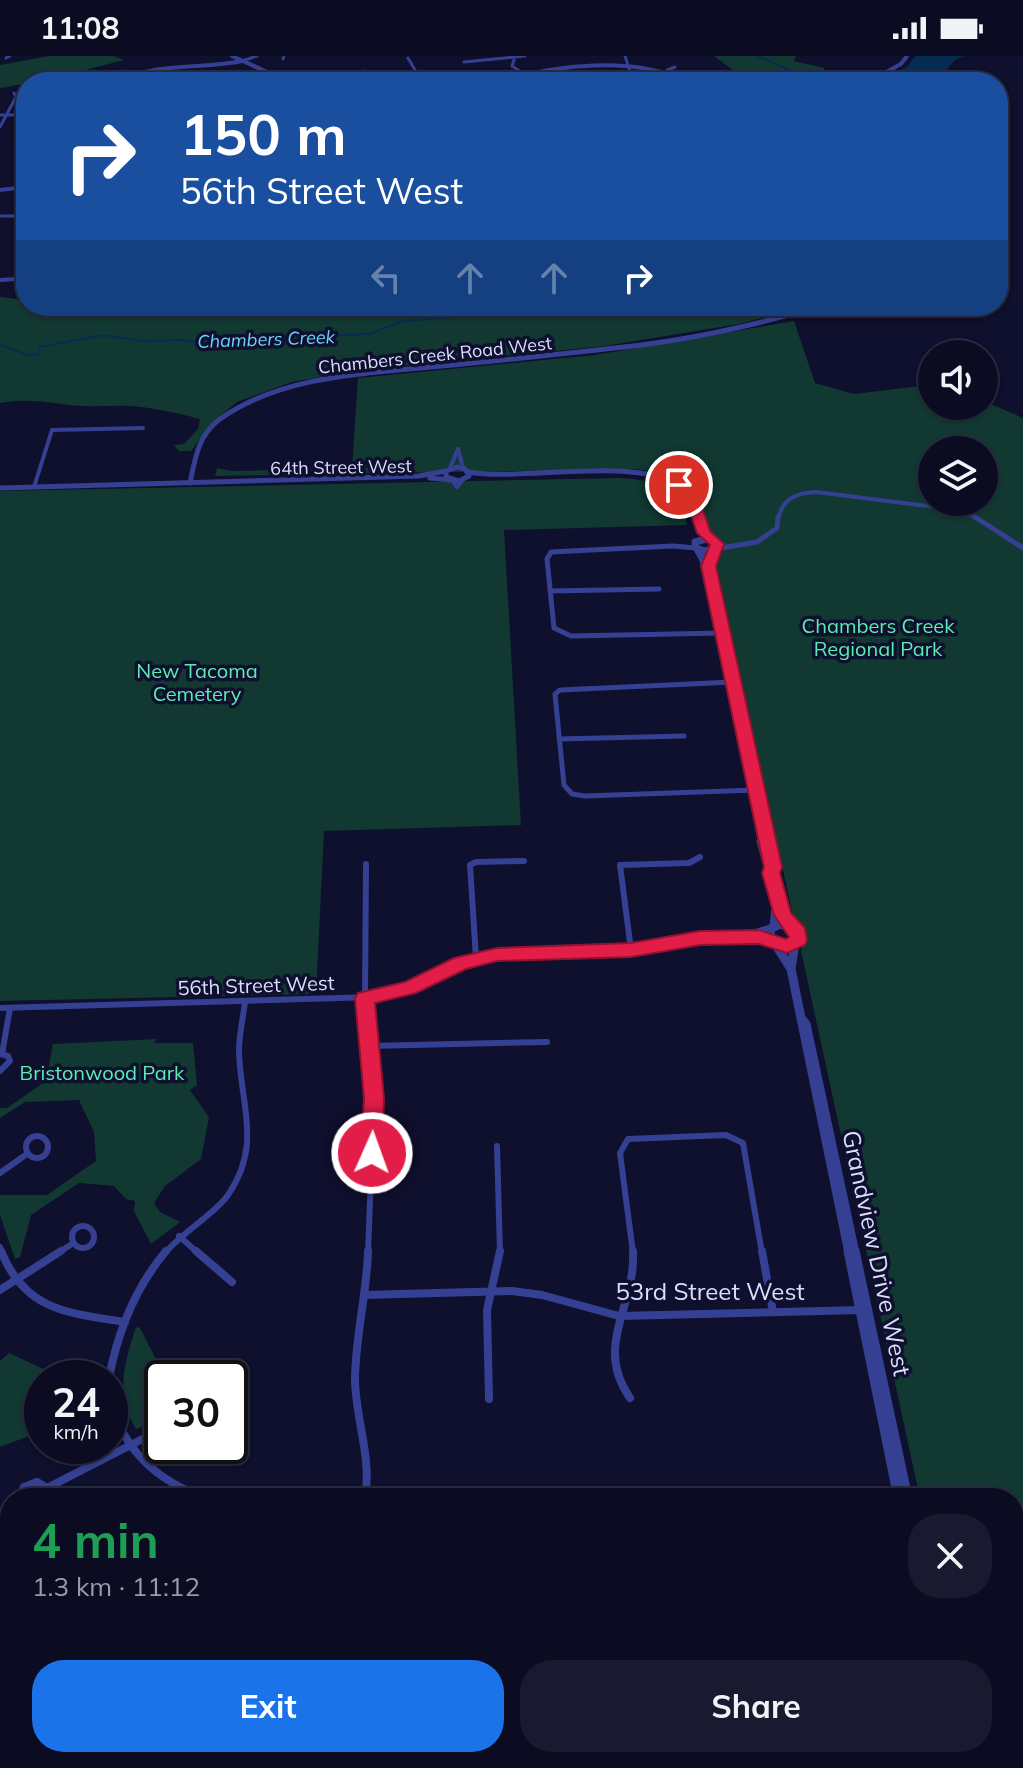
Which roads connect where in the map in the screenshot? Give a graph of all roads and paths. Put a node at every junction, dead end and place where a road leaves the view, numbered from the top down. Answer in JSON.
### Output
{"nodes":[{"id":1,"x":232,"y":56,"type":"edge"},
{"id":2,"x":257,"y":56,"type":"edge"},
{"id":3,"x":525,"y":56,"type":"edge"},
{"id":4,"x":625,"y":56,"type":"edge"},
{"id":5,"x":907,"y":56,"type":"edge"},
{"id":6,"x":514,"y":60,"type":"junction"},
{"id":7,"x":242,"y":61,"type":"junction"},
{"id":8,"x":464,"y":62,"type":"dead end"},
{"id":9,"x":628,"y":67,"type":"junction"},
{"id":10,"x":675,"y":67,"type":"dead end"},
{"id":11,"x":667,"y":70,"type":"junction"},
{"id":12,"x":138,"y":72,"type":"edge"},
{"id":13,"x":268,"y":72,"type":"edge"},
{"id":14,"x":521,"y":72,"type":"edge"},
{"id":15,"x":554,"y":72,"type":"edge"},
{"id":16,"x":630,"y":72,"type":"edge"},
{"id":17,"x":671,"y":72,"type":"edge"},
{"id":18,"x":886,"y":72,"type":"edge"},
{"id":19,"x":14,"y":93,"type":"dead end"},
{"id":20,"x":0,"y":115,"type":"edge"},
{"id":21,"x":6,"y":115,"type":"junction"},
{"id":22,"x":16,"y":115,"type":"edge"},
{"id":23,"x":0,"y":127,"type":"edge"},
{"id":24,"x":786,"y":316,"type":"edge"},
{"id":25,"x":143,"y":428,"type":"dead end"},
{"id":26,"x":448,"y":470,"type":"junction"},
{"id":27,"x":465,"y":475,"type":"junction"},
{"id":28,"x":451,"y":480,"type":"junction"},
{"id":29,"x":665,"y":480,"type":"junction"},
{"id":30,"x":233,"y":482,"type":"junction"},
{"id":31,"x":190,"y":483,"type":"junction"},
{"id":32,"x":1,"y":487,"type":"edge"},
{"id":33,"x":34,"y":487,"type":"junction"},
{"id":34,"x":696,"y":545,"type":"junction"},
{"id":35,"x":713,"y":545,"type":"junction"},
{"id":36,"x":1023,"y":548,"type":"edge"},
{"id":37,"x":659,"y":589,"type":"dead end"},
{"id":38,"x":550,"y":591,"type":"junction"},
{"id":39,"x":720,"y":633,"type":"junction"},
{"id":40,"x":731,"y":682,"type":"junction"},
{"id":41,"x":684,"y":736,"type":"dead end"},
{"id":42,"x":559,"y":739,"type":"junction"},
{"id":43,"x":754,"y":790,"type":"junction"},
{"id":44,"x":700,"y":857,"type":"dead end"},
{"id":45,"x":524,"y":861,"type":"dead end"},
{"id":46,"x":366,"y":864,"type":"dead end"},
{"id":47,"x":777,"y":898,"type":"junction"},
{"id":48,"x":790,"y":926,"type":"junction"},
{"id":49,"x":773,"y":927,"type":"junction"},
{"id":50,"x":743,"y":936,"type":"junction"},
{"id":51,"x":772,"y":941,"type":"junction"},
{"id":52,"x":795,"y":943,"type":"junction"},
{"id":53,"x":631,"y":950,"type":"junction"},
{"id":54,"x":476,"y":958,"type":"junction"},
{"id":55,"x":791,"y":969,"type":"junction"},
{"id":56,"x":365,"y":998,"type":"junction"},
{"id":57,"x":245,"y":1002,"type":"junction"},
{"id":58,"x":0,"y":1008,"type":"edge"},
{"id":59,"x":10,"y":1008,"type":"junction"},
{"id":60,"x":547,"y":1042,"type":"dead end"},
{"id":61,"x":368,"y":1046,"type":"junction"},
{"id":62,"x":1,"y":1054,"type":"edge"},
{"id":63,"x":0,"y":1071,"type":"edge"},
{"id":64,"x":497,"y":1146,"type":"dead end"},
{"id":65,"x":27,"y":1154,"type":"dead end"},
{"id":66,"x":0,"y":1173,"type":"edge"},
{"id":67,"x":179,"y":1236,"type":"junction"},
{"id":68,"x":72,"y":1244,"type":"dead end"},
{"id":69,"x":0,"y":1247,"type":"edge"},
{"id":70,"x":14,"y":1282,"type":"junction"},
{"id":71,"x":232,"y":1282,"type":"dead end"},
{"id":72,"x":0,"y":1290,"type":"edge"},
{"id":73,"x":494,"y":1290,"type":"junction"},
{"id":74,"x":364,"y":1295,"type":"junction"},
{"id":75,"x":863,"y":1310,"type":"junction"},
{"id":76,"x":773,"y":1312,"type":"junction"},
{"id":77,"x":619,"y":1316,"type":"junction"},
{"id":78,"x":125,"y":1322,"type":"junction"},
{"id":79,"x":112,"y":1360,"type":"edge"},
{"id":80,"x":630,"y":1398,"type":"dead end"},
{"id":81,"x":489,"y":1399,"type":"dead end"},
{"id":82,"x":144,"y":1438,"type":"edge"},
{"id":83,"x":129,"y":1445,"type":"junction"},
{"id":84,"x":24,"y":1488,"type":"edge"},
{"id":85,"x":44,"y":1488,"type":"edge"},
{"id":86,"x":56,"y":1488,"type":"edge"},
{"id":87,"x":184,"y":1488,"type":"edge"},
{"id":88,"x":366,"y":1488,"type":"edge"},
{"id":89,"x":897,"y":1488,"type":"edge"},
{"id":90,"x":905,"y":1488,"type":"edge"}],
"edges":[{"from":1,"to":7,"type":"street"},
{"from":2,"to":7,"type":"street"},
{"from":3,"to":6,"type":"street"},
{"from":4,"to":9,"type":"street"},
{"from":5,"to":18,"type":"street"},
{"from":6,"to":8,"type":"street"},
{"from":6,"to":14,"type":"street"},
{"from":7,"to":12,"type":"street"},
{"from":7,"to":13,"type":"street"},
{"from":9,"to":11,"type":"street"},
{"from":9,"to":15,"type":"street"},
{"from":9,"to":16,"type":"street"},
{"from":10,"to":11,"type":"street"},
{"from":11,"to":17,"type":"street"},
{"from":19,"to":21,"type":"street"},
{"from":20,"to":21,"type":"street"},
{"from":21,"to":22,"type":"street"},
{"from":21,"to":23,"type":"street"},
{"from":24,"to":31,"type":"street","name":"Chambers Creek Road West"},
{"from":25,"to":33,"type":"street"},
{"from":26,"to":27,"type":"street","name":"64th Street West"},
{"from":26,"to":27,"type":"street"},
{"from":26,"to":28,"type":"street"},
{"from":26,"to":30,"type":"street","name":"64th Street West"},
{"from":27,"to":28,"type":"street","name":"64th Street West"},
{"from":27,"to":29,"type":"street"},
{"from":28,"to":30,"type":"street","name":"64th Street West"},
{"from":29,"to":34,"type":"street"},
{"from":29,"to":35,"type":"street"},
{"from":30,"to":31,"type":"street","name":"64th Street West"},
{"from":31,"to":33,"type":"street"},
{"from":32,"to":33,"type":"street"},
{"from":34,"to":35,"type":"street"},
{"from":34,"to":35,"type":"street"},
{"from":34,"to":38,"type":"street"},
{"from":34,"to":39,"type":"street"},
{"from":35,"to":36,"type":"street"},
{"from":35,"to":39,"type":"street"},
{"from":37,"to":38,"type":"street"},
{"from":38,"to":39,"type":"street"},
{"from":39,"to":40,"type":"street"},
{"from":40,"to":42,"type":"street"},
{"from":40,"to":43,"type":"street"},
{"from":41,"to":42,"type":"street"},
{"from":42,"to":43,"type":"street"},
{"from":43,"to":47,"type":"street"},
{"from":44,"to":53,"type":"street"},
{"from":45,"to":54,"type":"street"},
{"from":46,"to":56,"type":"street"},
{"from":47,"to":48,"type":"street"},
{"from":47,"to":49,"type":"street"},
{"from":48,"to":49,"type":"street"},
{"from":48,"to":52,"type":"street"},
{"from":49,"to":50,"type":"street","name":"56th Street West"},
{"from":49,"to":51,"type":"street"},
{"from":50,"to":51,"type":"street","name":"56th Street West"},
{"from":50,"to":53,"type":"street","name":"56th Street West"},
{"from":51,"to":52,"type":"street"},
{"from":51,"to":55,"type":"street","name":"Grandview Drive West"},
{"from":52,"to":55,"type":"street","name":"Grandview Drive West"},
{"from":53,"to":54,"type":"street","name":"56th Street West"},
{"from":54,"to":56,"type":"street","name":"56th Street West"},
{"from":55,"to":75,"type":"street","name":"Grandview Drive West"},
{"from":56,"to":57,"type":"street","name":"56th Street West"},
{"from":56,"to":61,"type":"street"},
{"from":57,"to":59,"type":"street","name":"56th Street West"},
{"from":57,"to":67,"type":"street"},
{"from":58,"to":59,"type":"street","name":"56th Street West"},
{"from":59,"to":62,"type":"street"},
{"from":60,"to":61,"type":"street"},
{"from":61,"to":74,"type":"street"},
{"from":62,"to":63,"type":"street"},
{"from":64,"to":73,"type":"street"},
{"from":65,"to":66,"type":"street"},
{"from":67,"to":71,"type":"street"},
{"from":67,"to":78,"type":"street"},
{"from":68,"to":70,"type":"street"},
{"from":69,"to":70,"type":"street"},
{"from":70,"to":72,"type":"street"},
{"from":70,"to":78,"type":"street"},
{"from":73,"to":74,"type":"street","name":"53rd Street West"},
{"from":73,"to":77,"type":"street","name":"53rd Street West"},
{"from":73,"to":81,"type":"street"},
{"from":74,"to":88,"type":"street"},
{"from":75,"to":76,"type":"street","name":"53rd Street West"},
{"from":75,"to":89,"type":"street","name":"Grandview Drive West"},
{"from":75,"to":90,"type":"street","name":"Grandview Drive West"},
{"from":76,"to":77,"type":"street","name":"53rd Street West"},
{"from":76,"to":77,"type":"street"},
{"from":77,"to":80,"type":"street"},
{"from":78,"to":79,"type":"street"},
{"from":82,"to":83,"type":"street"},
{"from":83,"to":86,"type":"street"},
{"from":83,"to":87,"type":"street"},
{"from":84,"to":85,"type":"street"}]}
